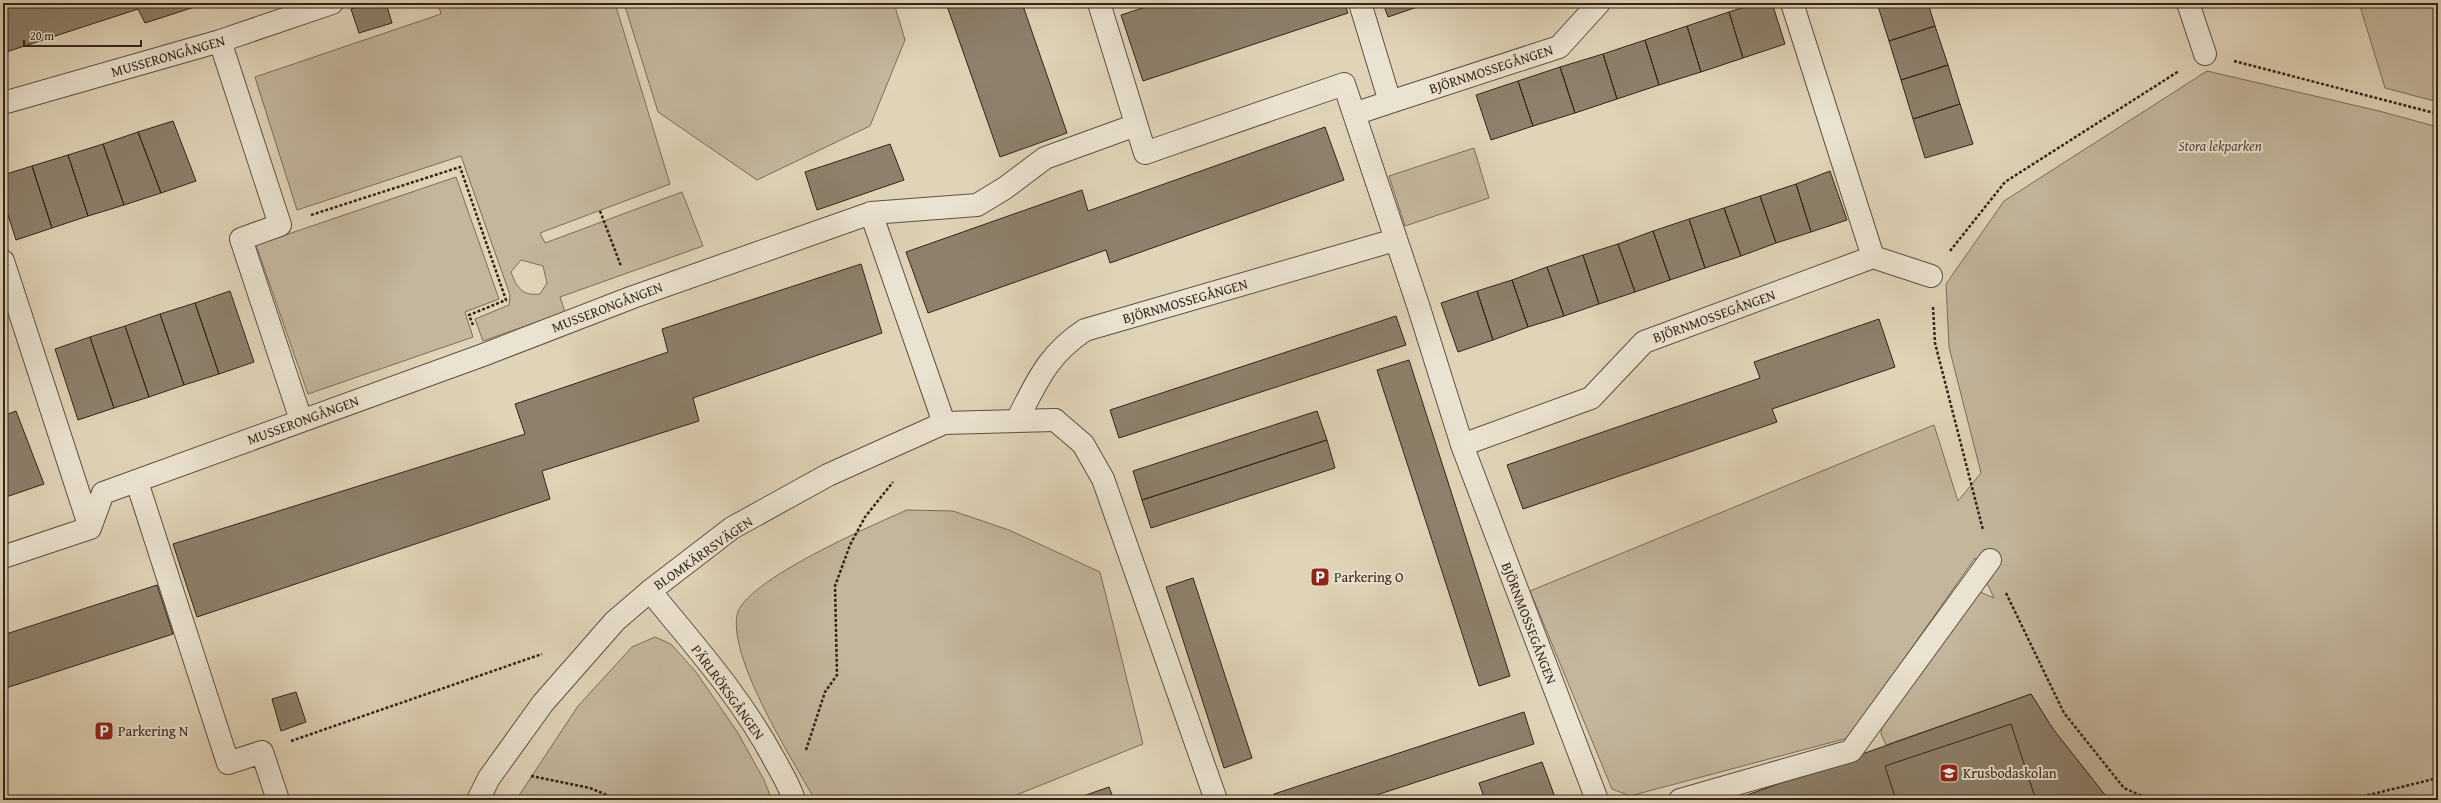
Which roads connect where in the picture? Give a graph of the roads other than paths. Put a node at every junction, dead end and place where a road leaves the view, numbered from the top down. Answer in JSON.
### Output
{"nodes":[{"id":1,"x":332,"y":3,"type":"edge"},
{"id":2,"x":1098,"y":3,"type":"edge"},
{"id":3,"x":1360,"y":3,"type":"edge"},
{"id":4,"x":1599,"y":3,"type":"edge"},
{"id":5,"x":1792,"y":3,"type":"edge"},
{"id":6,"x":2188,"y":3,"type":"edge"},
{"id":7,"x":220,"y":41,"type":"junction"},
{"id":8,"x":2205,"y":54,"type":"road end"},
{"id":9,"x":1390,"y":102,"type":"junction"},
{"id":10,"x":3,"y":103,"type":"edge"},
{"id":11,"x":1354,"y":114,"type":"junction"},
{"id":12,"x":1136,"y":125,"type":"junction"},
{"id":13,"x":871,"y":213,"type":"junction"},
{"id":14,"x":1395,"y":240,"type":"junction"},
{"id":15,"x":1873,"y":257,"type":"junction"},
{"id":16,"x":3,"y":261,"type":"edge"},
{"id":17,"x":1931,"y":276,"type":"road end"},
{"id":18,"x":301,"y":420,"type":"junction"},
{"id":19,"x":1016,"y":420,"type":"junction"},
{"id":20,"x":944,"y":423,"type":"junction"},
{"id":21,"x":1462,"y":445,"type":"junction"},
{"id":22,"x":137,"y":482,"type":"junction"},
{"id":23,"x":90,"y":528,"type":"junction"},
{"id":24,"x":3,"y":557,"type":"edge"},
{"id":25,"x":1990,"y":560,"type":"road end"},
{"id":26,"x":650,"y":591,"type":"junction"},
{"id":27,"x":793,"y":796,"type":"edge"},
{"id":28,"x":278,"y":800,"type":"edge"},
{"id":29,"x":478,"y":800,"type":"edge"},
{"id":30,"x":1216,"y":800,"type":"edge"},
{"id":31,"x":1597,"y":800,"type":"edge"},
{"id":32,"x":1680,"y":800,"type":"edge"}],
"edges":[{"from":1,"to":7,"type":"street","name":"MUSSERONGÅNGEN"},
{"from":2,"to":12,"type":"street","name":"BJÖRNMOSSEGÅNGEN"},
{"from":3,"to":9,"type":"street"},
{"from":4,"to":9,"type":"street","name":"BJÖRNMOSSEGÅNGEN"},
{"from":5,"to":15,"type":"street"},
{"from":6,"to":8,"type":"street"},
{"from":7,"to":10,"type":"street","name":"MUSSERONGÅNGEN"},
{"from":7,"to":18,"type":"street"},
{"from":9,"to":11,"type":"street","name":"BJÖRNMOSSEGÅNGEN"},
{"from":11,"to":12,"type":"street","name":"BJÖRNMOSSEGÅNGEN"},
{"from":11,"to":14,"type":"street","name":"BJÖRNMOSSEGÅNGEN"},
{"from":12,"to":13,"type":"street"},
{"from":13,"to":18,"type":"street","name":"MUSSERONGÅNGEN"},
{"from":13,"to":20,"type":"street"},
{"from":14,"to":19,"type":"street","name":"BJÖRNMOSSEGÅNGEN"},
{"from":14,"to":21,"type":"street","name":"BJÖRNMOSSEGÅNGEN"},
{"from":15,"to":17,"type":"street"},
{"from":15,"to":21,"type":"street","name":"BJÖRNMOSSEGÅNGEN"},
{"from":16,"to":23,"type":"street"},
{"from":18,"to":22,"type":"street","name":"MUSSERONGÅNGEN"},
{"from":19,"to":20,"type":"street","name":"BLOMKÄRRSVÄGEN"},
{"from":19,"to":30,"type":"street","name":"BLOMKÄRRSVÄGEN"},
{"from":20,"to":26,"type":"street","name":"BLOMKÄRRSVÄGEN"},
{"from":21,"to":31,"type":"street","name":"BJÖRNMOSSEGÅNGEN"},
{"from":22,"to":23,"type":"street","name":"MUSSERONGÅNGEN"},
{"from":22,"to":28,"type":"street"},
{"from":23,"to":24,"type":"street"},
{"from":25,"to":32,"type":"street"},
{"from":26,"to":27,"type":"street","name":"PÄRLRÖKSGÅNGEN"},
{"from":26,"to":29,"type":"street","name":"BLOMKÄRRSVÄGEN"}]}
